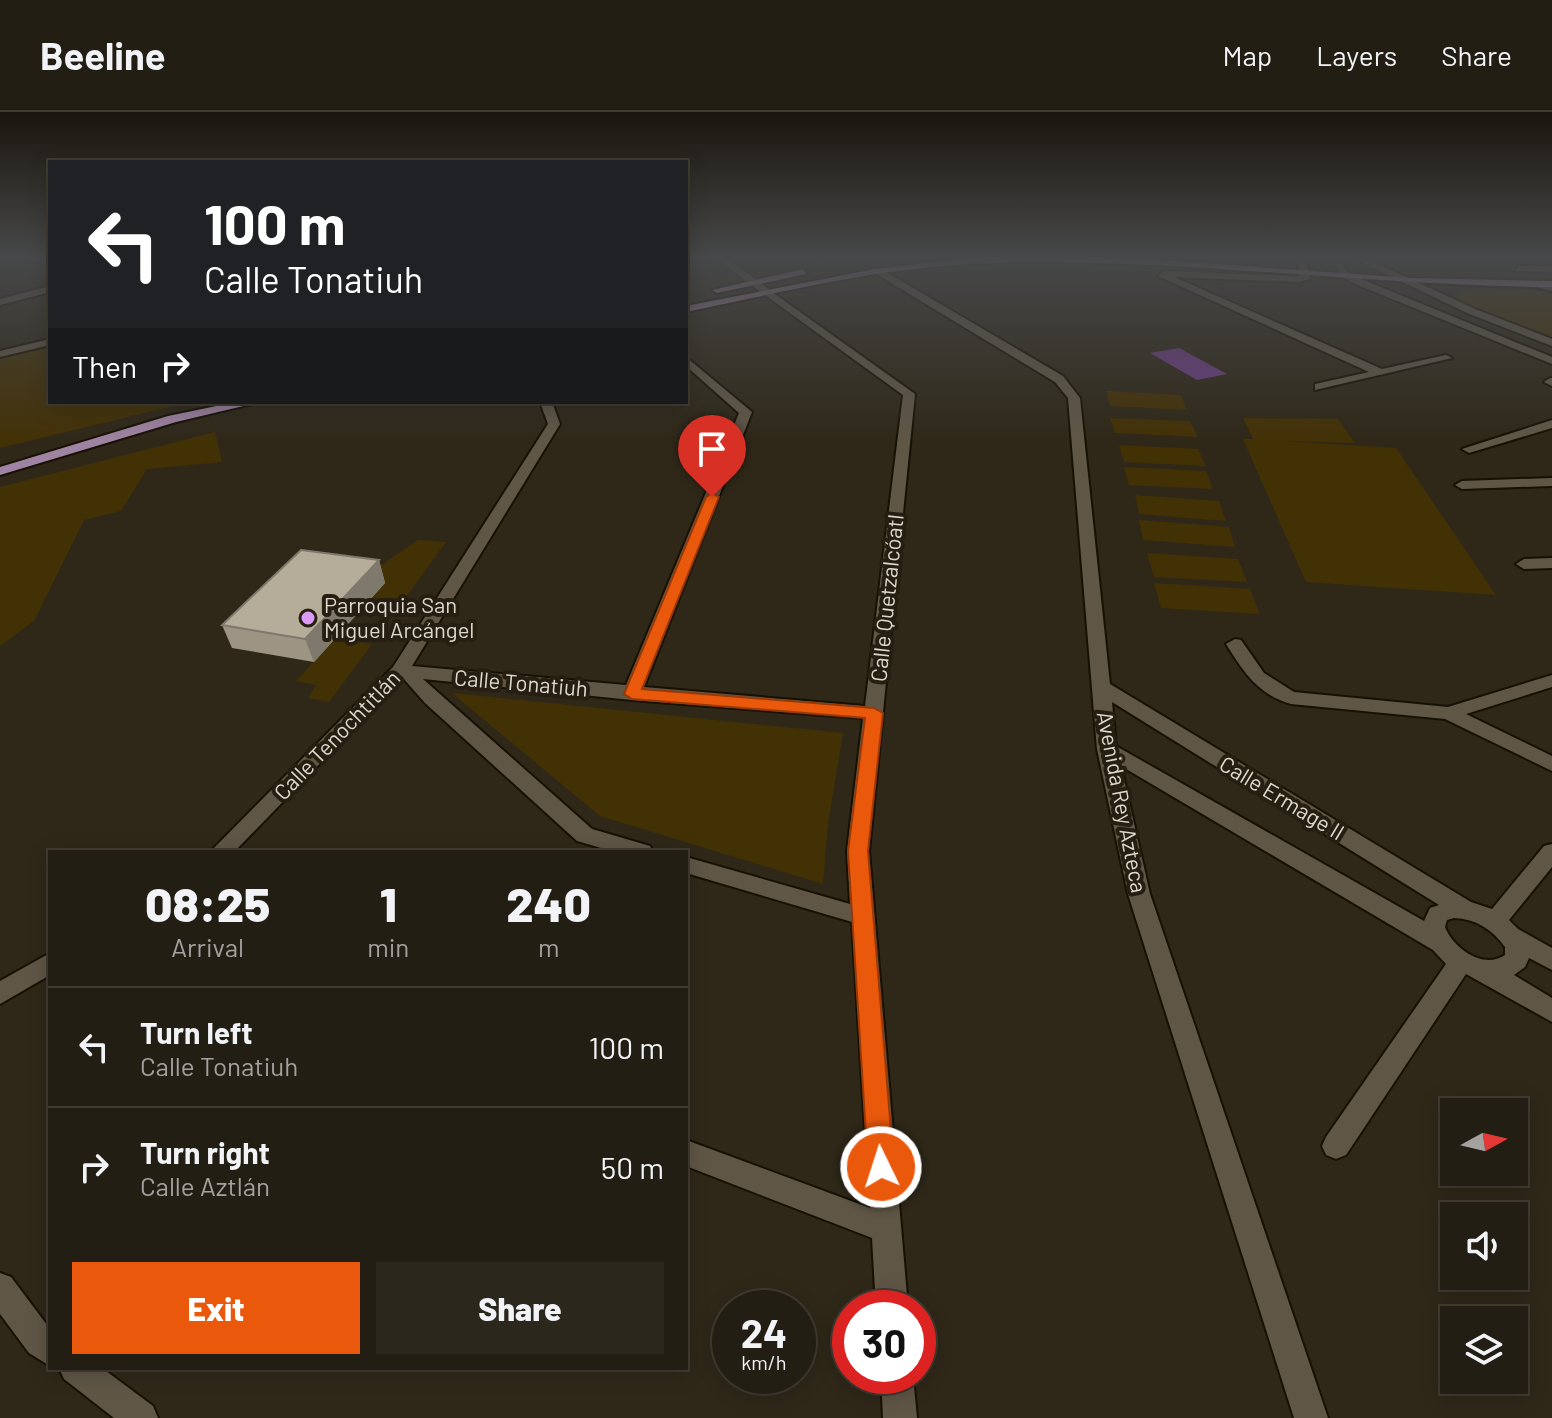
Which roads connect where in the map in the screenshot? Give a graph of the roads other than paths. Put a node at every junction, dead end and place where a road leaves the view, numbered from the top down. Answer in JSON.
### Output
{"nodes":[{"id":1,"x":804,"y":319,"type":"edge"},
{"id":2,"x":963,"y":319,"type":"edge"},
{"id":3,"x":1260,"y":319,"type":"edge"},
{"id":4,"x":1455,"y":319,"type":"edge"},
{"id":5,"x":1494,"y":319,"type":"edge"},
{"id":6,"x":48,"y":342,"type":"edge"},
{"id":7,"x":1552,"y":343,"type":"edge"},
{"id":8,"x":0,"y":354,"type":"edge"},
{"id":9,"x":1446,"y":358,"type":"dead end"},
{"id":10,"x":1552,"y":361,"type":"edge"},
{"id":11,"x":688,"y":362,"type":"edge"},
{"id":12,"x":1381,"y":373,"type":"junction"},
{"id":13,"x":1319,"y":387,"type":"dead end"},
{"id":14,"x":203,"y":404,"type":"edge"},
{"id":15,"x":244,"y":404,"type":"edge"},
{"id":16,"x":547,"y":404,"type":"edge"},
{"id":17,"x":1550,"y":425,"type":"edge"},
{"id":18,"x":1469,"y":449,"type":"dead end"},
{"id":19,"x":0,"y":457,"type":"edge"},
{"id":20,"x":0,"y":471,"type":"edge"},
{"id":21,"x":1552,"y":482,"type":"edge"},
{"id":22,"x":1462,"y":485,"type":"dead end"},
{"id":23,"x":1552,"y":563,"type":"edge"},
{"id":24,"x":1524,"y":564,"type":"dead end"},
{"id":25,"x":1235,"y":644,"type":"dead end"},
{"id":26,"x":403,"y":672,"type":"junction"},
{"id":27,"x":1552,"y":681,"type":"edge"},
{"id":28,"x":1101,"y":687,"type":"junction"},
{"id":29,"x":632,"y":694,"type":"junction"},
{"id":30,"x":874,"y":713,"type":"junction"},
{"id":31,"x":1449,"y":713,"type":"junction"},
{"id":32,"x":1107,"y":749,"type":"junction"},
{"id":33,"x":1552,"y":764,"type":"edge"},
{"id":34,"x":223,"y":850,"type":"edge"},
{"id":35,"x":635,"y":850,"type":"edge"},
{"id":36,"x":1552,"y":852,"type":"edge"},
{"id":37,"x":688,"y":866,"type":"edge"},
{"id":38,"x":1464,"y":909,"type":"junction"},
{"id":39,"x":862,"y":916,"type":"junction"},
{"id":40,"x":1503,"y":929,"type":"junction"},
{"id":41,"x":1441,"y":943,"type":"junction"},
{"id":42,"x":1552,"y":960,"type":"edge"},
{"id":43,"x":48,"y":964,"type":"edge"},
{"id":44,"x":1472,"y":965,"type":"junction"},
{"id":45,"x":0,"y":994,"type":"edge"},
{"id":46,"x":1552,"y":1011,"type":"edge"},
{"id":47,"x":1336,"y":1146,"type":"dead end"},
{"id":48,"x":688,"y":1154,"type":"edge"},
{"id":49,"x":886,"y":1229,"type":"junction"},
{"id":50,"x":0,"y":1288,"type":"edge"},
{"id":51,"x":891,"y":1290,"type":"edge"},
{"id":52,"x":48,"y":1348,"type":"edge"},
{"id":53,"x":78,"y":1370,"type":"edge"},
{"id":54,"x":898,"y":1394,"type":"edge"},
{"id":55,"x":141,"y":1418,"type":"edge"},
{"id":56,"x":900,"y":1418,"type":"edge"},
{"id":57,"x":1311,"y":1418,"type":"edge"}],
"edges":[{"from":1,"to":30,"type":"street","name":"Calle Quetzalcóatl"},
{"from":2,"to":28,"type":"street","name":"Avenida Rey Azteca"},
{"from":3,"to":12,"type":"street"},
{"from":4,"to":10,"type":"street"},
{"from":5,"to":7,"type":"street"},
{"from":6,"to":8,"type":"street"},
{"from":9,"to":12,"type":"street"},
{"from":11,"to":29,"type":"street"},
{"from":12,"to":13,"type":"street"},
{"from":14,"to":19,"type":"main road"},
{"from":15,"to":20,"type":"main road"},
{"from":16,"to":26,"type":"street","name":"Calle Tenochtitlán"},
{"from":17,"to":18,"type":"street"},
{"from":21,"to":22,"type":"street"},
{"from":23,"to":24,"type":"street"},
{"from":25,"to":31,"type":"street"},
{"from":26,"to":29,"type":"street","name":"Calle Tonatiuh"},
{"from":26,"to":34,"type":"street","name":"Calle Tenochtitlán"},
{"from":26,"to":35,"type":"street","name":"Calle Tonatiuh"},
{"from":27,"to":31,"type":"street"},
{"from":28,"to":32,"type":"street","name":"Avenida Rey Azteca"},
{"from":28,"to":38,"type":"street","name":"Calle Ermage II"},
{"from":29,"to":30,"type":"street","name":"Calle Tonatiuh"},
{"from":30,"to":39,"type":"street","name":"Calle Quetzalcóatl"},
{"from":31,"to":33,"type":"street"},
{"from":32,"to":41,"type":"street","name":"Calle Ermage II"},
{"from":32,"to":57,"type":"street","name":"Avenida Rey Azteca"},
{"from":36,"to":40,"type":"street"},
{"from":37,"to":39,"type":"street"},
{"from":38,"to":40,"type":"street","name":"Calle Ermage II"},
{"from":38,"to":41,"type":"street"},
{"from":39,"to":49,"type":"street","name":"Calle Quetzalcóatl"},
{"from":40,"to":42,"type":"street"},
{"from":40,"to":44,"type":"street"},
{"from":41,"to":44,"type":"street","name":"Calle Ermage II"},
{"from":43,"to":45,"type":"street"},
{"from":44,"to":46,"type":"street"},
{"from":44,"to":47,"type":"street"},
{"from":48,"to":49,"type":"street"},
{"from":49,"to":51,"type":"street","name":"Calle Quetzalcóatl"},
{"from":50,"to":52,"type":"street"},
{"from":53,"to":55,"type":"street"},
{"from":54,"to":56,"type":"street"}]}
